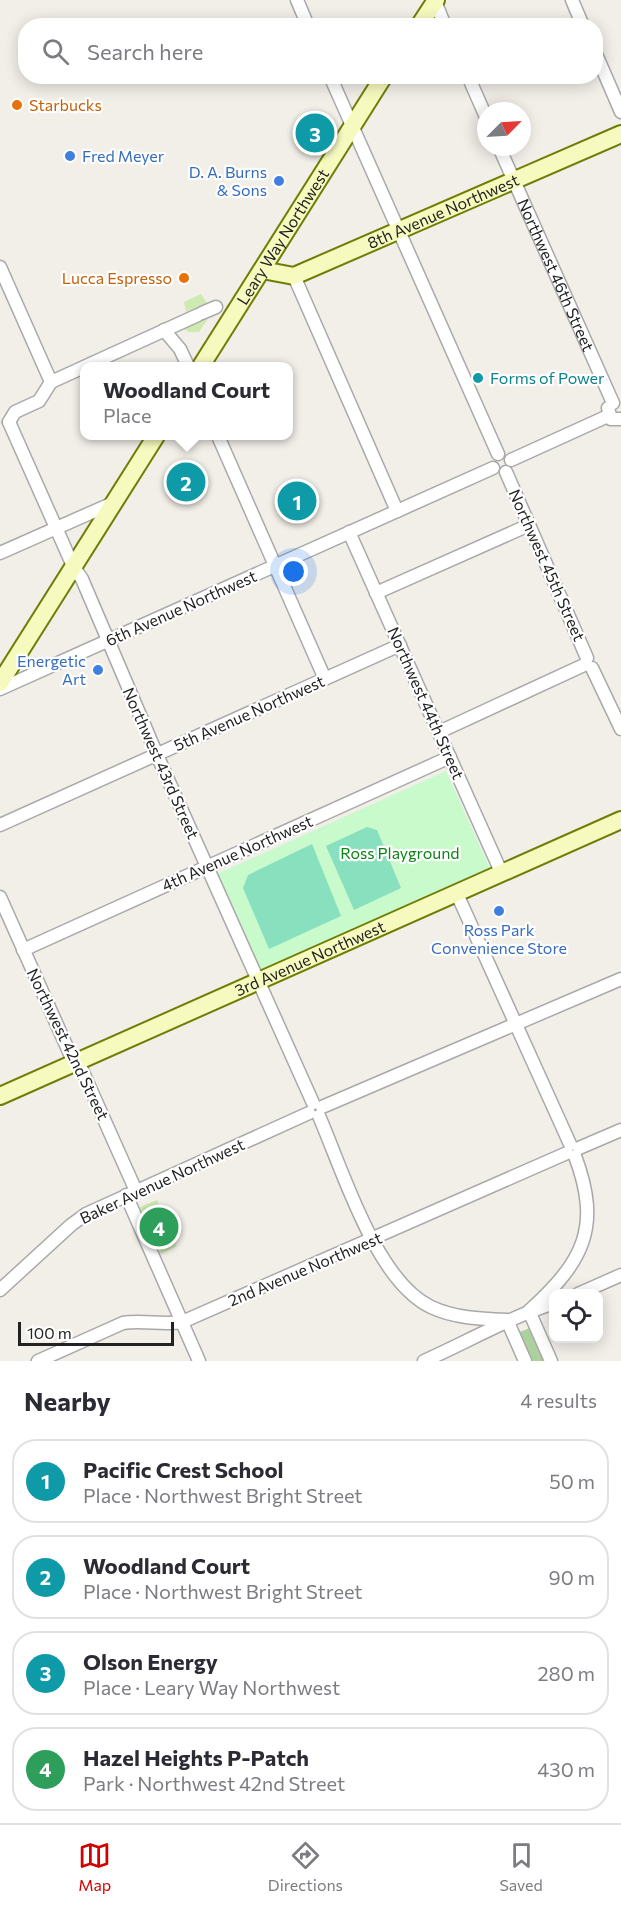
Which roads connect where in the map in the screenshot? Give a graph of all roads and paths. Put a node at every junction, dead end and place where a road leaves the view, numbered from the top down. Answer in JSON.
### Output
{"nodes":[{"id":1,"x":297,"y":0,"type":"edge"},
{"id":2,"x":435,"y":0,"type":"edge"},
{"id":3,"x":572,"y":0,"type":"edge"},
{"id":4,"x":305,"y":18,"type":"edge"},
{"id":5,"x":424,"y":18,"type":"edge"},
{"id":6,"x":442,"y":18,"type":"edge"},
{"id":7,"x":580,"y":18,"type":"edge"},
{"id":8,"x":603,"y":70,"type":"edge"},
{"id":9,"x":333,"y":84,"type":"edge"},
{"id":10,"x":379,"y":84,"type":"edge"},
{"id":11,"x":472,"y":84,"type":"edge"},
{"id":12,"x":479,"y":102,"type":"edge"},
{"id":13,"x":621,"y":112,"type":"edge"},
{"id":14,"x":351,"y":126,"type":"junction"},
{"id":15,"x":621,"y":134,"type":"edge"},
{"id":16,"x":503,"y":156,"type":"edge"},
{"id":17,"x":514,"y":182,"type":"junction"},
{"id":18,"x":398,"y":233,"type":"junction"},
{"id":19,"x":0,"y":267,"type":"edge"},
{"id":20,"x":262,"y":270,"type":"junction"},
{"id":21,"x":294,"y":276,"type":"junction"},
{"id":22,"x":216,"y":307,"type":"dead end"},
{"id":23,"x":164,"y":330,"type":"junction"},
{"id":24,"x":96,"y":362,"type":"edge"},
{"id":25,"x":186,"y":362,"type":"edge"},
{"id":26,"x":204,"y":362,"type":"edge"},
{"id":27,"x":80,"y":369,"type":"edge"},
{"id":28,"x":51,"y":382,"type":"junction"},
{"id":29,"x":617,"y":403,"type":"edge"},
{"id":30,"x":618,"y":419,"type":"edge"},
{"id":31,"x":4,"y":422,"type":"edge"},
{"id":32,"x":153,"y":440,"type":"edge"},
{"id":33,"x":220,"y":440,"type":"edge"},
{"id":34,"x":498,"y":454,"type":"junction"},
{"id":35,"x":511,"y":460,"type":"junction"},
{"id":36,"x":493,"y":468,"type":"junction"},
{"id":37,"x":506,"y":472,"type":"junction"},
{"id":38,"x":113,"y":504,"type":"junction"},
{"id":39,"x":397,"y":511,"type":"junction"},
{"id":40,"x":529,"y":525,"type":"junction"},
{"id":41,"x":56,"y":528,"type":"junction"},
{"id":42,"x":349,"y":532,"type":"junction"},
{"id":43,"x":0,"y":553,"type":"edge"},
{"id":44,"x":73,"y":566,"type":"junction"},
{"id":45,"x":275,"y":566,"type":"junction"},
{"id":46,"x":376,"y":593,"type":"junction"},
{"id":47,"x":107,"y":641,"type":"junction"},
{"id":48,"x":400,"y":645,"type":"junction"},
{"id":49,"x":588,"y":664,"type":"junction"},
{"id":50,"x":326,"y":679,"type":"junction"},
{"id":51,"x":0,"y":683,"type":"edge"},
{"id":52,"x":0,"y":689,"type":"edge"},
{"id":53,"x":621,"y":729,"type":"edge"},
{"id":54,"x":439,"y":732,"type":"junction"},
{"id":55,"x":157,"y":755,"type":"junction"},
{"id":56,"x":450,"y":757,"type":"junction"},
{"id":57,"x":621,"y":820,"type":"edge"},
{"id":58,"x":0,"y":825,"type":"edge"},
{"id":59,"x":206,"y":867,"type":"junction"},
{"id":60,"x":502,"y":874,"type":"junction"},
{"id":61,"x":457,"y":894,"type":"junction"},
{"id":62,"x":0,"y":897,"type":"edge"},
{"id":63,"x":23,"y":950,"type":"junction"},
{"id":64,"x":621,"y":979,"type":"edge"},
{"id":65,"x":258,"y":981,"type":"junction"},
{"id":66,"x":516,"y":1025,"type":"junction"},
{"id":67,"x":74,"y":1063,"type":"junction"},
{"id":68,"x":0,"y":1096,"type":"edge"},
{"id":69,"x":316,"y":1110,"type":"junction"},
{"id":70,"x":621,"y":1130,"type":"edge"},
{"id":71,"x":573,"y":1150,"type":"junction"},
{"id":72,"x":131,"y":1193,"type":"junction"},
{"id":73,"x":373,"y":1241,"type":"junction"},
{"id":74,"x":621,"y":1275,"type":"edge"},
{"id":75,"x":588,"y":1289,"type":"edge"},
{"id":76,"x":0,"y":1290,"type":"edge"},
{"id":77,"x":549,"y":1305,"type":"edge"},
{"id":78,"x":529,"y":1311,"type":"junction"},
{"id":79,"x":507,"y":1320,"type":"junction"},
{"id":80,"x":182,"y":1322,"type":"junction"},
{"id":81,"x":38,"y":1361,"type":"edge"},
{"id":82,"x":199,"y":1361,"type":"edge"},
{"id":83,"x":424,"y":1361,"type":"edge"},
{"id":84,"x":525,"y":1361,"type":"edge"},
{"id":85,"x":551,"y":1361,"type":"edge"}],
"edges":[{"from":1,"to":4,"type":"street"},
{"from":2,"to":5,"type":"main road"},
{"from":2,"to":6,"type":"street"},
{"from":3,"to":7,"type":"street"},
{"from":8,"to":13,"type":"street"},
{"from":9,"to":14,"type":"street"},
{"from":10,"to":14,"type":"main road","name":"Leary Way Northwest"},
{"from":11,"to":12,"type":"street"},
{"from":14,"to":18,"type":"street"},
{"from":14,"to":20,"type":"main road","name":"Leary Way Northwest"},
{"from":15,"to":17,"type":"main road","name":"8th Avenue Northwest"},
{"from":16,"to":17,"type":"street","name":"Northwest 46th Street"},
{"from":17,"to":18,"type":"main road","name":"8th Avenue Northwest"},
{"from":17,"to":29,"type":"street","name":"Northwest 46th Street"},
{"from":18,"to":21,"type":"main road","name":"8th Avenue Northwest"},
{"from":18,"to":34,"type":"street"},
{"from":19,"to":28,"type":"street"},
{"from":20,"to":21,"type":"main road"},
{"from":20,"to":26,"type":"main road","name":"Leary Way Northwest"},
{"from":21,"to":39,"type":"street"},
{"from":22,"to":23,"type":"street"},
{"from":23,"to":24,"type":"street"},
{"from":23,"to":25,"type":"street"},
{"from":27,"to":28,"type":"street"},
{"from":28,"to":31,"type":"street"},
{"from":29,"to":30,"type":"street"},
{"from":30,"to":35,"type":"street"},
{"from":31,"to":41,"type":"street","name":"Northwest 43rd Street"},
{"from":32,"to":38,"type":"main road"},
{"from":33,"to":45,"type":"street"},
{"from":34,"to":35,"type":"street"},
{"from":34,"to":36,"type":"street"},
{"from":35,"to":37,"type":"street"},
{"from":36,"to":37,"type":"street"},
{"from":36,"to":39,"type":"street","name":"6th Avenue Northwest"},
{"from":37,"to":40,"type":"street","name":"Northwest 45th Street"},
{"from":38,"to":41,"type":"street"},
{"from":38,"to":44,"type":"main road"},
{"from":39,"to":42,"type":"street","name":"6th Avenue Northwest"},
{"from":40,"to":46,"type":"street"},
{"from":40,"to":49,"type":"street","name":"Northwest 45th Street"},
{"from":41,"to":43,"type":"street"},
{"from":41,"to":44,"type":"street","name":"Northwest 43rd Street"},
{"from":42,"to":45,"type":"street","name":"6th Avenue Northwest"},
{"from":42,"to":46,"type":"street","name":"Northwest 44th Street"},
{"from":44,"to":47,"type":"street","name":"Northwest 43rd Street"},
{"from":44,"to":51,"type":"main road"},
{"from":45,"to":47,"type":"street","name":"6th Avenue Northwest"},
{"from":45,"to":50,"type":"street"},
{"from":46,"to":48,"type":"street","name":"Northwest 44th Street"},
{"from":47,"to":52,"type":"street","name":"6th Avenue Northwest"},
{"from":47,"to":55,"type":"street","name":"Northwest 43rd Street"},
{"from":48,"to":50,"type":"street","name":"5th Avenue Northwest"},
{"from":48,"to":54,"type":"street","name":"Northwest 44th Street"},
{"from":49,"to":53,"type":"street","name":"Northwest 45th Street"},
{"from":49,"to":54,"type":"street"},
{"from":50,"to":55,"type":"street","name":"5th Avenue Northwest"},
{"from":54,"to":56,"type":"street","name":"Northwest 44th Street"},
{"from":55,"to":58,"type":"street","name":"5th Avenue Northwest"},
{"from":55,"to":59,"type":"street","name":"Northwest 43rd Street"},
{"from":56,"to":59,"type":"street","name":"4th Avenue Northwest"},
{"from":56,"to":60,"type":"street","name":"Northwest 44th Street"},
{"from":57,"to":60,"type":"main road","name":"3rd Avenue Northwest"},
{"from":59,"to":63,"type":"street","name":"4th Avenue Northwest"},
{"from":59,"to":65,"type":"street","name":"Northwest 43rd Street"},
{"from":60,"to":61,"type":"main road","name":"3rd Avenue Northwest"},
{"from":61,"to":65,"type":"main road","name":"3rd Avenue Northwest"},
{"from":61,"to":66,"type":"street"},
{"from":62,"to":63,"type":"street","name":"Northwest 42nd Street"},
{"from":63,"to":67,"type":"street","name":"Northwest 42nd Street"},
{"from":64,"to":66,"type":"street","name":"Baker Avenue Northwest"},
{"from":65,"to":67,"type":"main road","name":"3rd Avenue Northwest"},
{"from":65,"to":69,"type":"street","name":"Northwest 43rd Street"},
{"from":66,"to":69,"type":"street","name":"Baker Avenue Northwest"},
{"from":66,"to":71,"type":"street"},
{"from":67,"to":68,"type":"main road","name":"3rd Avenue Northwest"},
{"from":67,"to":72,"type":"street","name":"Northwest 42nd Street"},
{"from":69,"to":72,"type":"street","name":"Baker Avenue Northwest"},
{"from":69,"to":73,"type":"street","name":"Northwest 43rd Street"},
{"from":70,"to":71,"type":"street","name":"2nd Avenue Northwest"},
{"from":71,"to":73,"type":"street","name":"2nd Avenue Northwest"},
{"from":71,"to":78,"type":"street"},
{"from":72,"to":76,"type":"street","name":"Baker Avenue Northwest"},
{"from":72,"to":80,"type":"street","name":"Northwest 42nd Street"},
{"from":73,"to":79,"type":"street","name":"Northwest 43rd Street"},
{"from":73,"to":80,"type":"street","name":"2nd Avenue Northwest"},
{"from":74,"to":75,"type":"street"},
{"from":77,"to":78,"type":"street"},
{"from":78,"to":79,"type":"street"},
{"from":78,"to":85,"type":"street"},
{"from":79,"to":83,"type":"street"},
{"from":79,"to":84,"type":"street"},
{"from":80,"to":81,"type":"street","name":"2nd Avenue Northwest"},
{"from":80,"to":82,"type":"street","name":"Northwest 42nd Street"}]}
